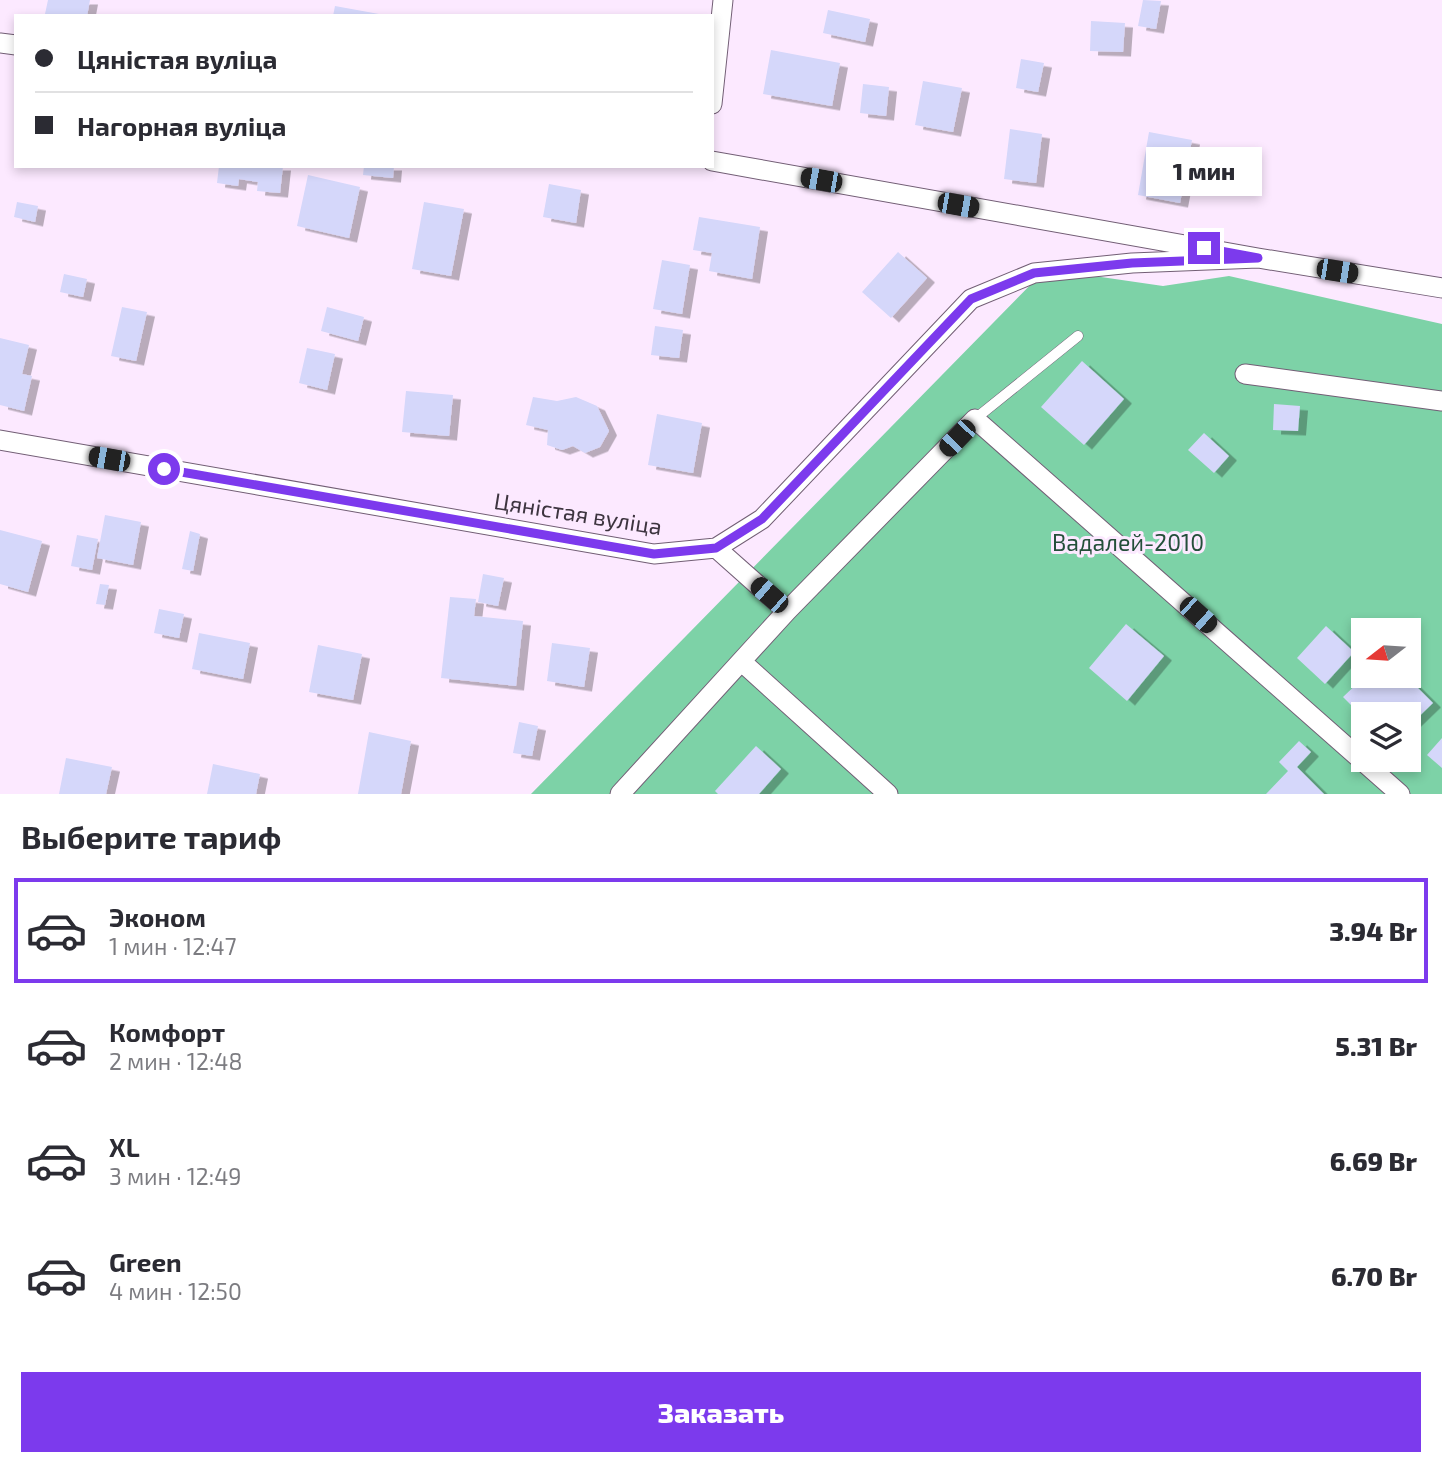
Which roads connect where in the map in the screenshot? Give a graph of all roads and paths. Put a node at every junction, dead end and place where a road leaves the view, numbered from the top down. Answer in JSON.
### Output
{"nodes":[{"id":1,"x":723,"y":0,"type":"edge"},
{"id":2,"x":714,"y":85,"type":"edge"},
{"id":3,"x":714,"y":161,"type":"edge"},
{"id":4,"x":1258,"y":258,"type":"junction"},
{"id":5,"x":1442,"y":288,"type":"edge"},
{"id":6,"x":1078,"y":336,"type":"dead end"},
{"id":7,"x":1245,"y":374,"type":"dead end"},
{"id":8,"x":1442,"y":401,"type":"edge"},
{"id":9,"x":975,"y":419,"type":"junction"},
{"id":10,"x":0,"y":440,"type":"edge"},
{"id":11,"x":716,"y":548,"type":"junction"},
{"id":12,"x":787,"y":611,"type":"junction"},
{"id":13,"x":743,"y":662,"type":"junction"},
{"id":14,"x":620,"y":794,"type":"edge"},
{"id":15,"x":888,"y":794,"type":"edge"},
{"id":16,"x":1401,"y":794,"type":"edge"}],
"edges":[{"from":1,"to":2,"type":"street"},
{"from":3,"to":4,"type":"street"},
{"from":4,"to":5,"type":"street"},
{"from":4,"to":11,"type":"street","name":"Цяністая вуліца"},
{"from":6,"to":9,"type":"lane"},
{"from":7,"to":8,"type":"street"},
{"from":9,"to":12,"type":"street"},
{"from":9,"to":16,"type":"street"},
{"from":10,"to":11,"type":"street","name":"Цяністая вуліца"},
{"from":11,"to":12,"type":"street"},
{"from":12,"to":13,"type":"street"},
{"from":13,"to":14,"type":"street"},
{"from":13,"to":15,"type":"street"}]}
